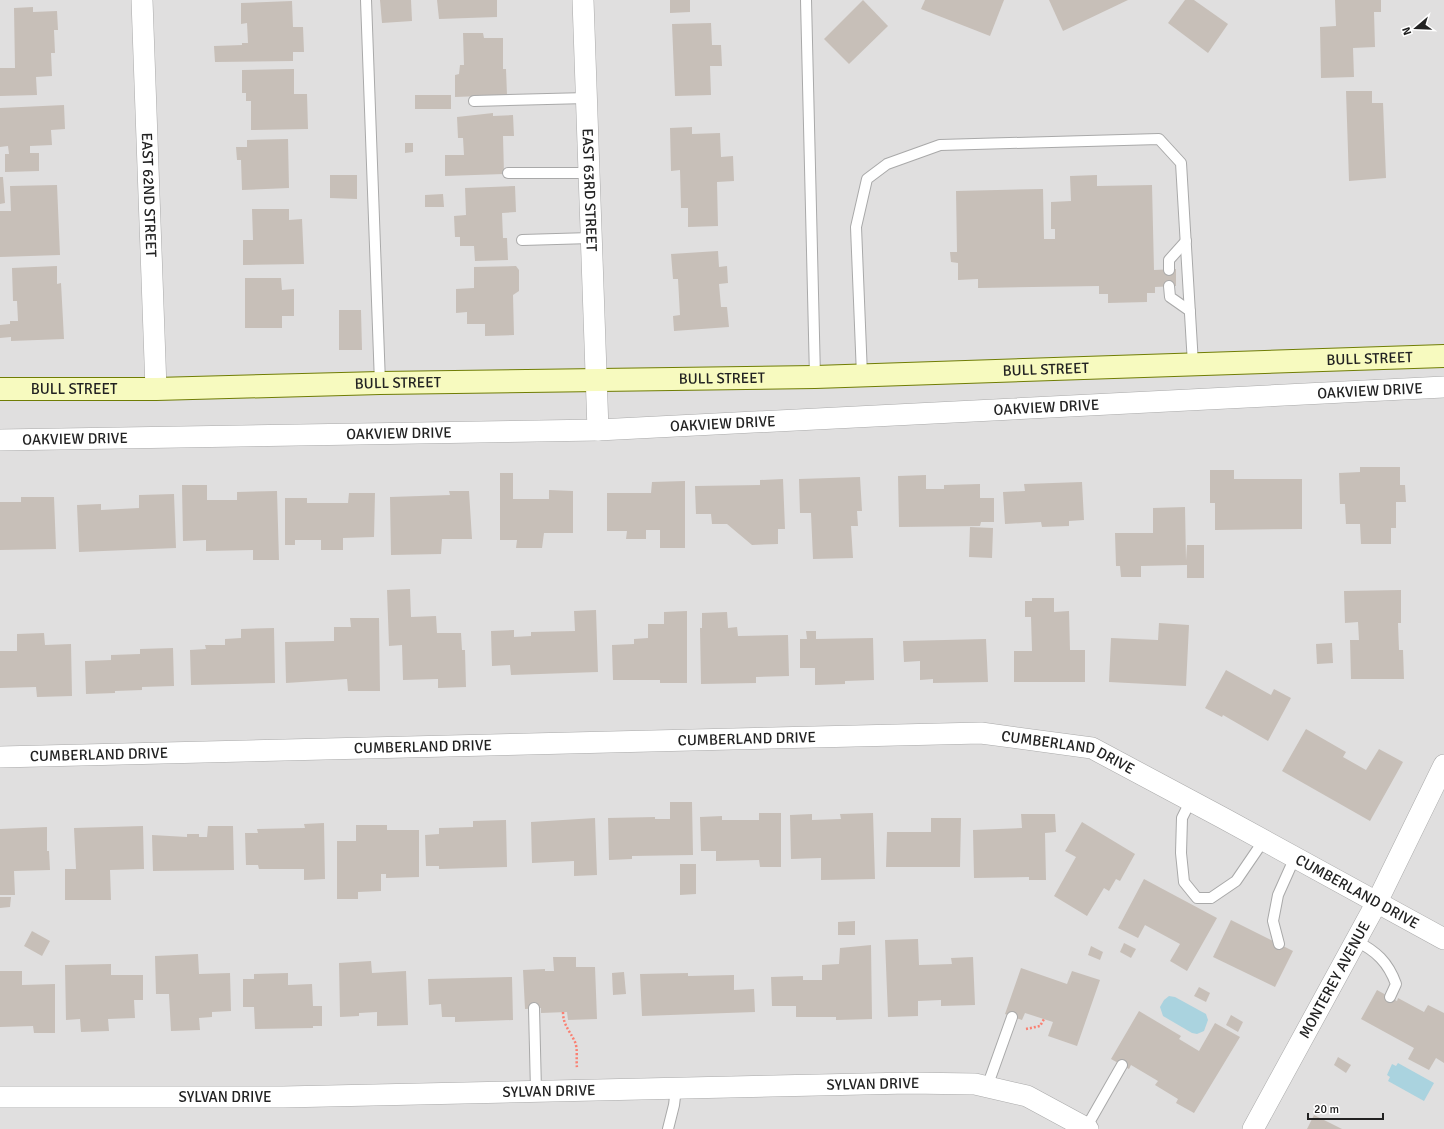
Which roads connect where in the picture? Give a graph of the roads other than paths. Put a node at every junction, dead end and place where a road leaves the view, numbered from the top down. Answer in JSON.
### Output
{"nodes":[{"id":1,"x":142,"y":0,"type":"edge"},
{"id":2,"x":366,"y":0,"type":"edge"},
{"id":3,"x":583,"y":0,"type":"edge"},
{"id":4,"x":806,"y":0,"type":"edge"},
{"id":5,"x":587,"y":98,"type":"junction"},
{"id":6,"x":474,"y":102,"type":"dead end"},
{"id":7,"x":589,"y":173,"type":"junction"},
{"id":8,"x":508,"y":174,"type":"dead end"},
{"id":9,"x":591,"y":238,"type":"junction"},
{"id":10,"x":522,"y":240,"type":"dead end"},
{"id":11,"x":1186,"y":241,"type":"junction"},
{"id":12,"x":1169,"y":270,"type":"dead end"},
{"id":13,"x":1169,"y":286,"type":"dead end"},
{"id":14,"x":1190,"y":311,"type":"junction"},
{"id":15,"x":1444,"y":356,"type":"edge"},
{"id":16,"x":1193,"y":364,"type":"junction"},
{"id":17,"x":862,"y":375,"type":"junction"},
{"id":18,"x":815,"y":376,"type":"junction"},
{"id":19,"x":596,"y":379,"type":"junction"},
{"id":20,"x":380,"y":383,"type":"junction"},
{"id":21,"x":1444,"y":387,"type":"edge"},
{"id":22,"x":0,"y":389,"type":"edge"},
{"id":23,"x":156,"y":389,"type":"junction"},
{"id":24,"x":598,"y":430,"type":"junction"},
{"id":25,"x":0,"y":440,"type":"edge"},
{"id":26,"x":0,"y":757,"type":"edge"},
{"id":27,"x":1444,"y":765,"type":"edge"},
{"id":28,"x":1191,"y":800,"type":"junction"},
{"id":29,"x":1264,"y":840,"type":"junction"},
{"id":30,"x":1295,"y":857,"type":"junction"},
{"id":31,"x":1377,"y":902,"type":"junction"},
{"id":32,"x":1444,"y":939,"type":"edge"},
{"id":33,"x":1356,"y":941,"type":"junction"},
{"id":34,"x":1279,"y":944,"type":"dead end"},
{"id":35,"x":1390,"y":997,"type":"dead end"},
{"id":36,"x":534,"y":1008,"type":"dead end"},
{"id":37,"x":1012,"y":1017,"type":"dead end"},
{"id":38,"x":1122,"y":1065,"type":"dead end"},
{"id":39,"x":987,"y":1087,"type":"junction"},
{"id":40,"x":676,"y":1088,"type":"junction"},
{"id":41,"x":536,"y":1091,"type":"junction"},
{"id":42,"x":0,"y":1097,"type":"edge"},
{"id":43,"x":668,"y":1129,"type":"edge"},
{"id":44,"x":1087,"y":1129,"type":"edge"},
{"id":45,"x":1253,"y":1129,"type":"edge"}],
"edges":[{"from":1,"to":23,"type":"street","name":"EAST 62ND STREET"},
{"from":2,"to":20,"type":"lane"},
{"from":3,"to":5,"type":"street","name":"EAST 63RD STREET"},
{"from":4,"to":18,"type":"lane"},
{"from":5,"to":6,"type":"lane"},
{"from":5,"to":7,"type":"street","name":"EAST 63RD STREET"},
{"from":7,"to":8,"type":"lane"},
{"from":7,"to":9,"type":"street","name":"EAST 63RD STREET"},
{"from":9,"to":10,"type":"lane"},
{"from":9,"to":19,"type":"street","name":"EAST 63RD STREET"},
{"from":11,"to":12,"type":"lane"},
{"from":11,"to":14,"type":"lane"},
{"from":11,"to":17,"type":"lane"},
{"from":13,"to":14,"type":"lane"},
{"from":14,"to":16,"type":"lane"},
{"from":15,"to":16,"type":"street","name":"BULL STREET"},
{"from":16,"to":17,"type":"street","name":"BULL STREET"},
{"from":17,"to":18,"type":"street","name":"BULL STREET"},
{"from":18,"to":19,"type":"street","name":"BULL STREET"},
{"from":19,"to":20,"type":"street","name":"BULL STREET"},
{"from":19,"to":24,"type":"street","name":"EAST 63RD STREET"},
{"from":20,"to":23,"type":"street","name":"BULL STREET"},
{"from":21,"to":24,"type":"street","name":"OAKVIEW DRIVE"},
{"from":22,"to":23,"type":"street","name":"BULL STREET"},
{"from":24,"to":25,"type":"street","name":"OAKVIEW DRIVE"},
{"from":26,"to":28,"type":"street","name":"CUMBERLAND DRIVE"},
{"from":27,"to":31,"type":"street","name":"MONTEREY AVENUE"},
{"from":28,"to":29,"type":"street","name":"CUMBERLAND DRIVE"},
{"from":28,"to":29,"type":"lane"},
{"from":29,"to":30,"type":"street","name":"CUMBERLAND DRIVE"},
{"from":30,"to":31,"type":"street","name":"CUMBERLAND DRIVE"},
{"from":30,"to":34,"type":"lane"},
{"from":31,"to":32,"type":"street","name":"CUMBERLAND DRIVE"},
{"from":31,"to":33,"type":"street","name":"MONTEREY AVENUE"},
{"from":33,"to":35,"type":"lane"},
{"from":33,"to":45,"type":"street","name":"MONTEREY AVENUE"},
{"from":36,"to":41,"type":"lane"},
{"from":37,"to":39,"type":"lane"},
{"from":38,"to":44,"type":"lane"},
{"from":39,"to":40,"type":"street","name":"SYLVAN DRIVE"},
{"from":39,"to":44,"type":"street","name":"SYLVAN DRIVE"},
{"from":40,"to":41,"type":"street","name":"SYLVAN DRIVE"},
{"from":40,"to":43,"type":"lane"},
{"from":41,"to":42,"type":"street","name":"SYLVAN DRIVE"}]}
